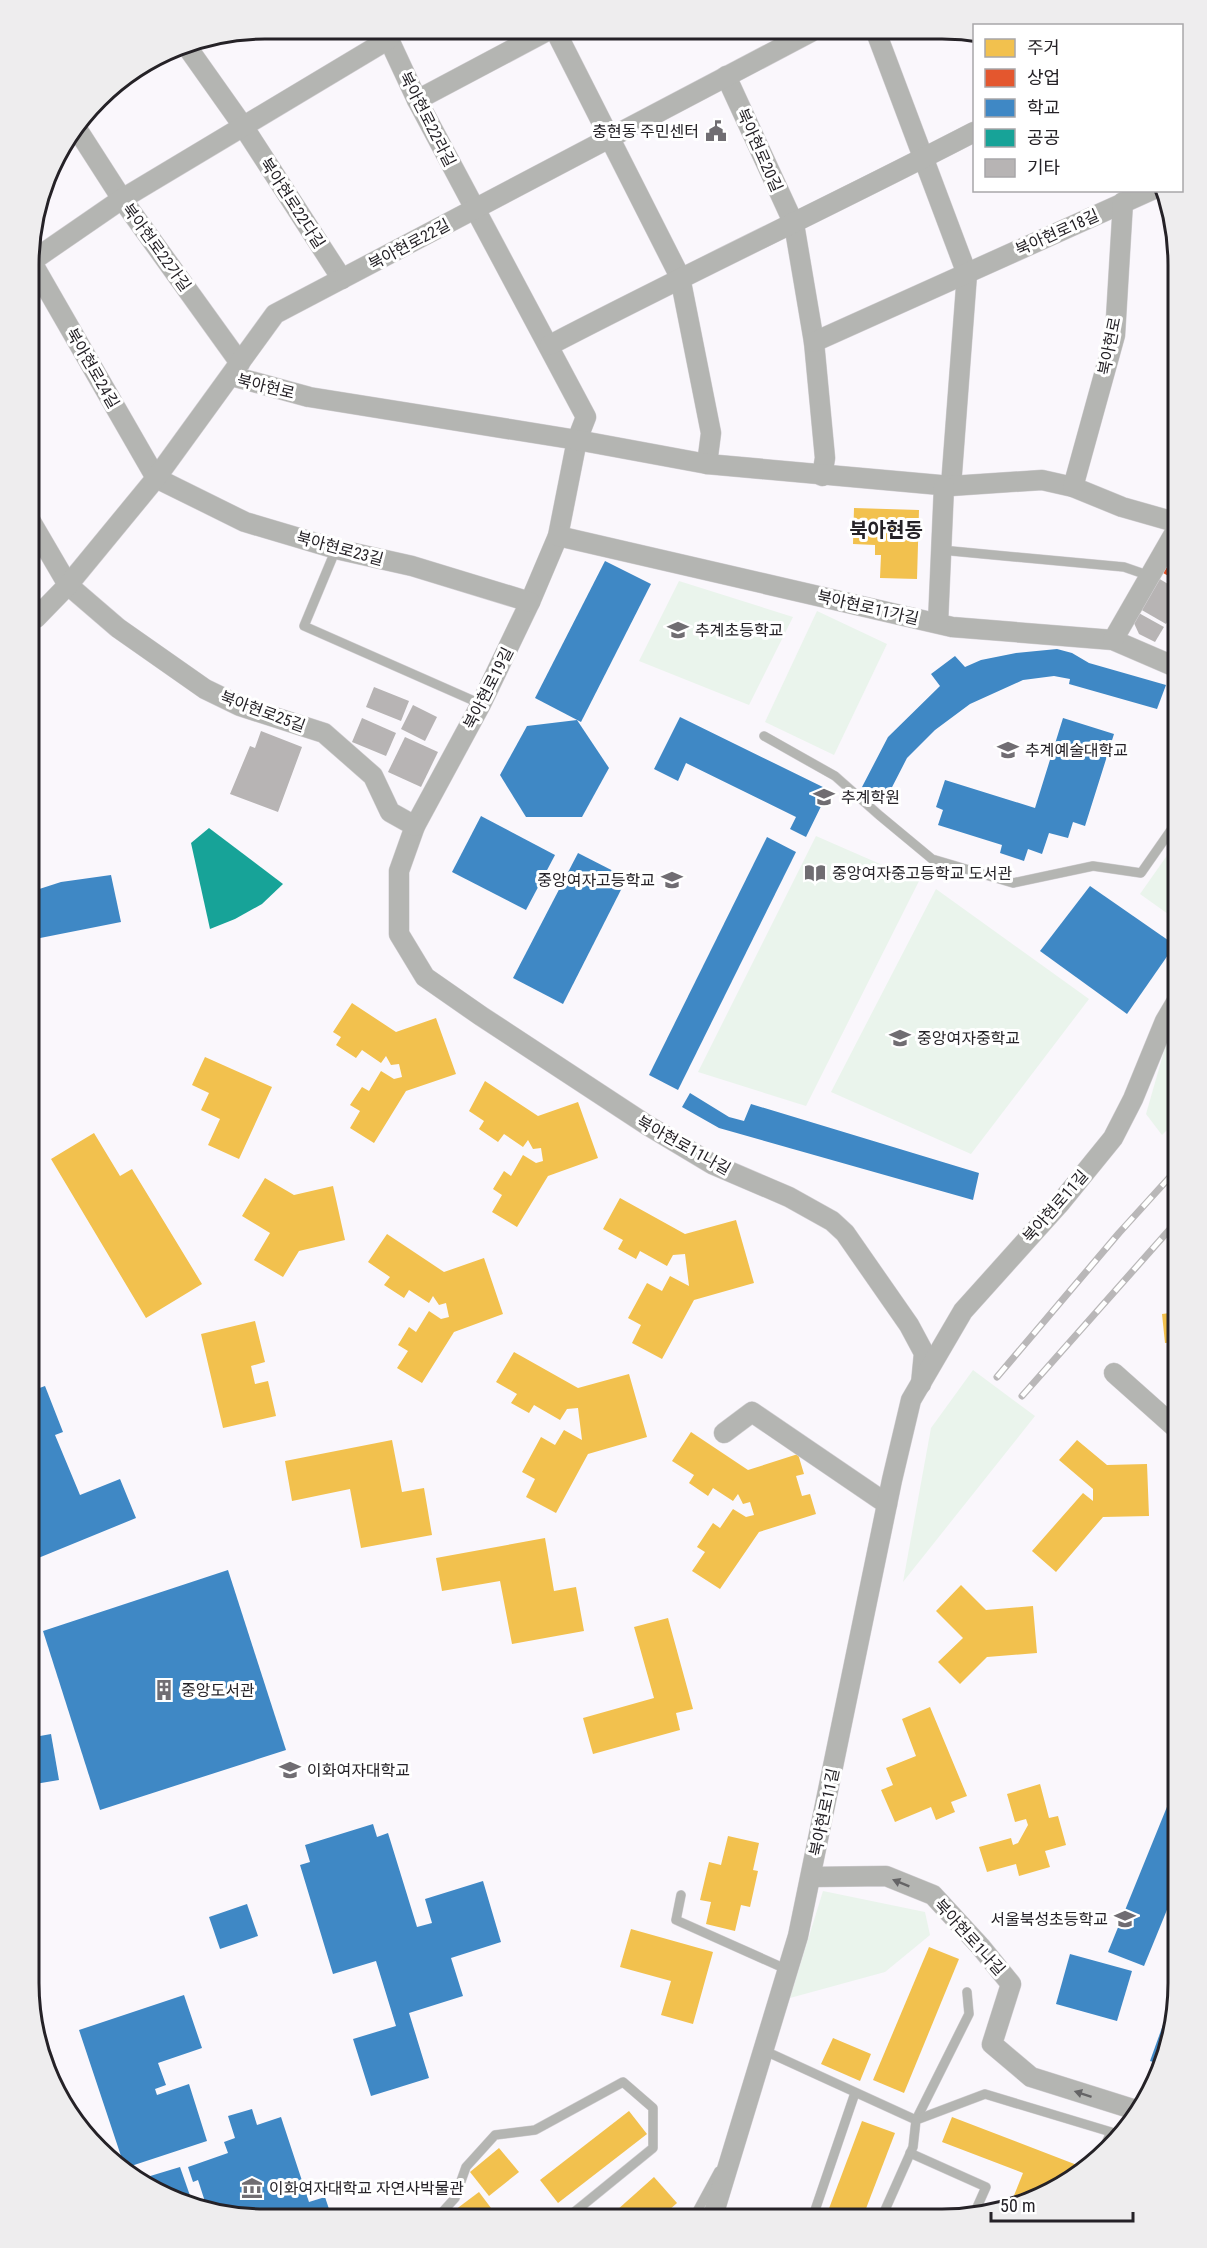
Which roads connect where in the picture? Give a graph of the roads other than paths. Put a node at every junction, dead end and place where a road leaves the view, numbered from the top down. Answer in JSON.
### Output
{"nodes":[{"id":1,"x":379,"y":39,"type":"edge"},
{"id":2,"x":389,"y":39,"type":"edge"},
{"id":3,"x":532,"y":39,"type":"edge"},
{"id":4,"x":560,"y":39,"type":"edge"},
{"id":5,"x":797,"y":39,"type":"edge"},
{"id":6,"x":879,"y":39,"type":"edge"},
{"id":7,"x":190,"y":52,"type":"edge"},
{"id":8,"x":726,"y":76,"type":"junction"},
{"id":9,"x":417,"y":100,"type":"junction"},
{"id":10,"x":243,"y":126,"type":"junction"},
{"id":11,"x":973,"y":133,"type":"edge"},
{"id":12,"x":80,"y":134,"type":"edge"},
{"id":13,"x":609,"y":138,"type":"junction"},
{"id":14,"x":923,"y":159,"type":"junction"},
{"id":15,"x":1148,"y":192,"type":"edge"},
{"id":16,"x":122,"y":199,"type":"junction"},
{"id":17,"x":1124,"y":202,"type":"junction"},
{"id":18,"x":474,"y":209,"type":"junction"},
{"id":19,"x":794,"y":224,"type":"junction"},
{"id":20,"x":39,"y":255,"type":"edge"},
{"id":21,"x":39,"y":274,"type":"edge"},
{"id":22,"x":967,"y":274,"type":"junction"},
{"id":23,"x":680,"y":277,"type":"junction"},
{"id":24,"x":342,"y":279,"type":"junction"},
{"id":25,"x":814,"y":342,"type":"junction"},
{"id":26,"x":550,"y":345,"type":"junction"},
{"id":27,"x":236,"y":369,"type":"junction"},
{"id":28,"x":578,"y":440,"type":"junction"},
{"id":29,"x":707,"y":464,"type":"junction"},
{"id":30,"x":822,"y":476,"type":"junction"},
{"id":31,"x":156,"y":478,"type":"junction"},
{"id":32,"x":948,"y":486,"type":"junction"},
{"id":33,"x":1073,"y":487,"type":"junction"},
{"id":34,"x":1168,"y":522,"type":"edge"},
{"id":35,"x":39,"y":535,"type":"edge"},
{"id":36,"x":558,"y":536,"type":"junction"},
{"id":37,"x":1168,"y":543,"type":"edge"},
{"id":38,"x":336,"y":549,"type":"junction"},
{"id":39,"x":941,"y":550,"type":"junction"},
{"id":40,"x":1150,"y":576,"type":"junction"},
{"id":41,"x":68,"y":585,"type":"junction"},
{"id":42,"x":530,"y":602,"type":"junction"},
{"id":43,"x":39,"y":615,"type":"edge"},
{"id":44,"x":938,"y":623,"type":"junction"},
{"id":45,"x":1113,"y":640,"type":"junction"},
{"id":46,"x":1168,"y":664,"type":"edge"},
{"id":47,"x":481,"y":704,"type":"junction"},
{"id":48,"x":764,"y":736,"type":"dead end"},
{"id":49,"x":415,"y":826,"type":"junction"},
{"id":50,"x":1168,"y":834,"type":"edge"},
{"id":51,"x":399,"y":933,"type":"joint"},
{"id":52,"x":1168,"y":1016,"type":"edge"},
{"id":53,"x":1114,"y":1373,"type":"dead end"},
{"id":54,"x":916,"y":1392,"type":"junction"},
{"id":55,"x":1168,"y":1421,"type":"edge"},
{"id":56,"x":724,"y":1433,"type":"dead end"},
{"id":57,"x":887,"y":1504,"type":"junction"},
{"id":58,"x":810,"y":1877,"type":"junction"},
{"id":59,"x":681,"y":1895,"type":"dead end"},
{"id":60,"x":788,"y":1970,"type":"junction"},
{"id":61,"x":967,"y":1992,"type":"dead end"},
{"id":62,"x":763,"y":2050,"type":"junction"},
{"id":63,"x":855,"y":2093,"type":"junction"},
{"id":64,"x":1130,"y":2108,"type":"edge"},
{"id":65,"x":916,"y":2120,"type":"junction"},
{"id":66,"x":1110,"y":2134,"type":"edge"},
{"id":67,"x":736,"y":2139,"type":"junction"},
{"id":68,"x":910,"y":2153,"type":"junction"},
{"id":69,"x":977,"y":2206,"type":"edge"},
{"id":70,"x":445,"y":2209,"type":"edge"},
{"id":71,"x":578,"y":2209,"type":"edge"},
{"id":72,"x":698,"y":2209,"type":"edge"},
{"id":73,"x":715,"y":2209,"type":"edge"},
{"id":74,"x":815,"y":2209,"type":"edge"},
{"id":75,"x":885,"y":2209,"type":"edge"}],
"edges":[{"from":1,"to":10,"type":"street"},
{"from":2,"to":9,"type":"street","name":"북아현로22라길"},
{"from":3,"to":9,"type":"street"},
{"from":4,"to":13,"type":"street"},
{"from":5,"to":8,"type":"street","name":"북아현로22길"},
{"from":6,"to":14,"type":"street"},
{"from":7,"to":10,"type":"street","name":"북아현로22다길"},
{"from":8,"to":13,"type":"street","name":"북아현로22길"},
{"from":8,"to":19,"type":"street","name":"북아현로20길"},
{"from":9,"to":18,"type":"street","name":"북아현로22라길"},
{"from":10,"to":16,"type":"street"},
{"from":10,"to":24,"type":"street","name":"북아현로22다길"},
{"from":11,"to":14,"type":"street"},
{"from":12,"to":16,"type":"street","name":"북아현로22가길"},
{"from":13,"to":18,"type":"street","name":"북아현로22길"},
{"from":13,"to":23,"type":"street"},
{"from":14,"to":19,"type":"street"},
{"from":14,"to":22,"type":"street"},
{"from":15,"to":17,"type":"street","name":"북아현로18길"},
{"from":16,"to":20,"type":"street"},
{"from":16,"to":27,"type":"street","name":"북아현로22가길"},
{"from":17,"to":22,"type":"street","name":"북아현로18길"},
{"from":17,"to":33,"type":"street","name":"북아현로"},
{"from":18,"to":24,"type":"street","name":"북아현로22길"},
{"from":18,"to":26,"type":"street"},
{"from":19,"to":23,"type":"street"},
{"from":19,"to":25,"type":"street"},
{"from":21,"to":31,"type":"street","name":"북아현로24길"},
{"from":22,"to":25,"type":"street","name":"북아현로18길"},
{"from":22,"to":32,"type":"street"},
{"from":23,"to":26,"type":"street"},
{"from":23,"to":29,"type":"street"},
{"from":24,"to":27,"type":"street","name":"북아현로22길"},
{"from":25,"to":30,"type":"street"},
{"from":26,"to":28,"type":"street"},
{"from":27,"to":28,"type":"street","name":"북아현로"},
{"from":27,"to":31,"type":"street","name":"북아현로"},
{"from":28,"to":29,"type":"street","name":"북아현로"},
{"from":28,"to":36,"type":"street","name":"북아현로19길"},
{"from":29,"to":30,"type":"street","name":"북아현로"},
{"from":30,"to":32,"type":"street","name":"북아현로"},
{"from":31,"to":38,"type":"street","name":"북아현로23길"},
{"from":31,"to":41,"type":"street","name":"북아현로"},
{"from":32,"to":33,"type":"street","name":"북아현로"},
{"from":32,"to":39,"type":"street"},
{"from":33,"to":34,"type":"street","name":"북아현로"},
{"from":35,"to":41,"type":"street","name":"북아현로25길"},
{"from":36,"to":42,"type":"street","name":"북아현로19길"},
{"from":36,"to":44,"type":"street","name":"북아현로11가길"},
{"from":37,"to":40,"type":"street"},
{"from":38,"to":42,"type":"street","name":"북아현로23길"},
{"from":38,"to":47,"type":"lane"},
{"from":39,"to":40,"type":"lane"},
{"from":39,"to":44,"type":"street"},
{"from":40,"to":45,"type":"street"},
{"from":41,"to":43,"type":"street","name":"북아현로"},
{"from":41,"to":49,"type":"street","name":"북아현로25길"},
{"from":42,"to":47,"type":"street","name":"북아현로19길"},
{"from":44,"to":45,"type":"street","name":"북아현로11가길"},
{"from":45,"to":46,"type":"street","name":"북아현로11가길"},
{"from":47,"to":49,"type":"street","name":"북아현로19길"},
{"from":48,"to":50,"type":"lane"},
{"from":49,"to":51,"type":"street","name":"북아현로19길"},
{"from":51,"to":54,"type":"street","name":"북아현로11나길"},
{"from":52,"to":54,"type":"street","name":"북아현로11길"},
{"from":53,"to":55,"type":"street"},
{"from":54,"to":57,"type":"street","name":"북아현로11길"},
{"from":56,"to":57,"type":"street"},
{"from":57,"to":58,"type":"street","name":"북아현로11길"},
{"from":58,"to":60,"type":"street","name":"북아현로11길"},
{"from":64,"to":58,"type":"street","name":"북아현로1나길","one_way":true},
{"from":59,"to":60,"type":"lane"},
{"from":60,"to":62,"type":"street","name":"북아현로11길"},
{"from":61,"to":65,"type":"lane"},
{"from":62,"to":63,"type":"lane"},
{"from":62,"to":67,"type":"street","name":"북아현로11길"},
{"from":63,"to":65,"type":"lane"},
{"from":63,"to":74,"type":"lane"},
{"from":65,"to":66,"type":"lane"},
{"from":65,"to":68,"type":"lane"},
{"from":67,"to":72,"type":"lane"},
{"from":67,"to":73,"type":"street","name":"북아현로11길"},
{"from":68,"to":69,"type":"lane"},
{"from":68,"to":75,"type":"lane"},
{"from":70,"to":71,"type":"lane"}]}
